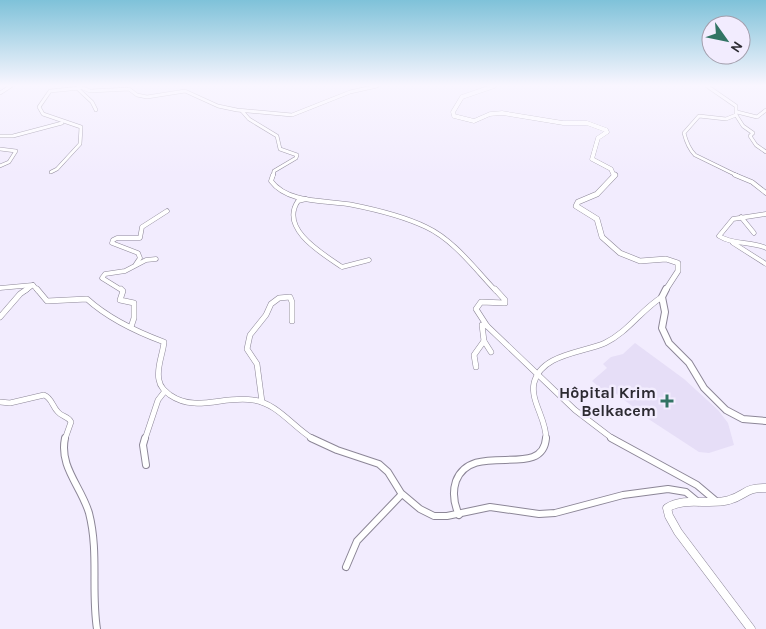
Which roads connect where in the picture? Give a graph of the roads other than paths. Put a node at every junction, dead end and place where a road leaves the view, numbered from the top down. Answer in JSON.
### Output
{"nodes":[{"id":1,"x":47,"y":115,"type":"edge"},
{"id":2,"x":246,"y":115,"type":"edge"},
{"id":3,"x":454,"y":115,"type":"edge"},
{"id":4,"x":489,"y":115,"type":"edge"},
{"id":5,"x":517,"y":115,"type":"edge"},
{"id":6,"x":734,"y":115,"type":"edge"},
{"id":7,"x":738,"y":115,"type":"edge"},
{"id":8,"x":745,"y":115,"type":"edge"},
{"id":9,"x":757,"y":115,"type":"edge"},
{"id":10,"x":64,"y":122,"type":"junction"},
{"id":11,"x":0,"y":136,"type":"edge"},
{"id":12,"x":0,"y":149,"type":"edge"},
{"id":13,"x":766,"y":152,"type":"edge"},
{"id":14,"x":0,"y":166,"type":"edge"},
{"id":15,"x":51,"y":172,"type":"dead end"},
{"id":16,"x":766,"y":193,"type":"edge"},
{"id":17,"x":308,"y":199,"type":"junction"},
{"id":18,"x":167,"y":211,"type":"dead end"},
{"id":19,"x":766,"y":214,"type":"edge"},
{"id":20,"x":741,"y":217,"type":"junction"},
{"id":21,"x":754,"y":233,"type":"dead end"},
{"id":22,"x":733,"y":243,"type":"junction"},
{"id":23,"x":766,"y":248,"type":"edge"},
{"id":24,"x":156,"y":259,"type":"dead end"},
{"id":25,"x":369,"y":260,"type":"dead end"},
{"id":26,"x":766,"y":264,"type":"edge"},
{"id":27,"x":135,"y":265,"type":"junction"},
{"id":28,"x":33,"y":285,"type":"junction"},
{"id":29,"x":0,"y":288,"type":"edge"},
{"id":30,"x":662,"y":297,"type":"junction"},
{"id":31,"x":0,"y":317,"type":"edge"},
{"id":32,"x":292,"y":321,"type":"dead end"},
{"id":33,"x":487,"y":326,"type":"junction"},
{"id":34,"x":131,"y":328,"type":"junction"},
{"id":35,"x":484,"y":341,"type":"junction"},
{"id":36,"x":491,"y":352,"type":"dead end"},
{"id":37,"x":476,"y":367,"type":"dead end"},
{"id":38,"x":536,"y":374,"type":"junction"},
{"id":39,"x":164,"y":391,"type":"junction"},
{"id":40,"x":0,"y":402,"type":"edge"},
{"id":41,"x":262,"y":402,"type":"junction"},
{"id":42,"x":766,"y":420,"type":"edge"},
{"id":43,"x":146,"y":464,"type":"dead end"},
{"id":44,"x":766,"y":488,"type":"edge"},
{"id":45,"x":401,"y":494,"type":"junction"},
{"id":46,"x":716,"y":501,"type":"junction"},
{"id":47,"x":698,"y":502,"type":"junction"},
{"id":48,"x":459,"y":515,"type":"junction"},
{"id":49,"x":346,"y":567,"type":"dead end"},
{"id":50,"x":97,"y":629,"type":"edge"},
{"id":51,"x":750,"y":629,"type":"edge"}],
"edges":[{"from":1,"to":10,"type":"street"},
{"from":2,"to":17,"type":"street"},
{"from":3,"to":4,"type":"main road"},
{"from":5,"to":30,"type":"main road"},
{"from":6,"to":16,"type":"street"},
{"from":7,"to":13,"type":"street"},
{"from":8,"to":9,"type":"street"},
{"from":10,"to":11,"type":"street"},
{"from":10,"to":15,"type":"street"},
{"from":12,"to":14,"type":"street"},
{"from":17,"to":25,"type":"street"},
{"from":17,"to":33,"type":"street"},
{"from":18,"to":27,"type":"street"},
{"from":19,"to":20,"type":"street"},
{"from":20,"to":21,"type":"street"},
{"from":20,"to":22,"type":"street"},
{"from":22,"to":23,"type":"street"},
{"from":22,"to":26,"type":"street"},
{"from":24,"to":27,"type":"street"},
{"from":27,"to":34,"type":"street"},
{"from":28,"to":29,"type":"street"},
{"from":28,"to":31,"type":"street"},
{"from":28,"to":34,"type":"street"},
{"from":30,"to":38,"type":"street"},
{"from":30,"to":42,"type":"main road"},
{"from":32,"to":41,"type":"street"},
{"from":33,"to":35,"type":"street"},
{"from":33,"to":38,"type":"street"},
{"from":34,"to":39,"type":"street"},
{"from":35,"to":36,"type":"street"},
{"from":35,"to":37,"type":"street"},
{"from":38,"to":46,"type":"street"},
{"from":38,"to":48,"type":"street"},
{"from":39,"to":41,"type":"street"},
{"from":39,"to":43,"type":"street"},
{"from":40,"to":50,"type":"street"},
{"from":41,"to":45,"type":"street"},
{"from":44,"to":46,"type":"main road"},
{"from":45,"to":48,"type":"street"},
{"from":45,"to":49,"type":"street"},
{"from":46,"to":47,"type":"main road"},
{"from":47,"to":48,"type":"street"},
{"from":47,"to":51,"type":"main road"}]}
